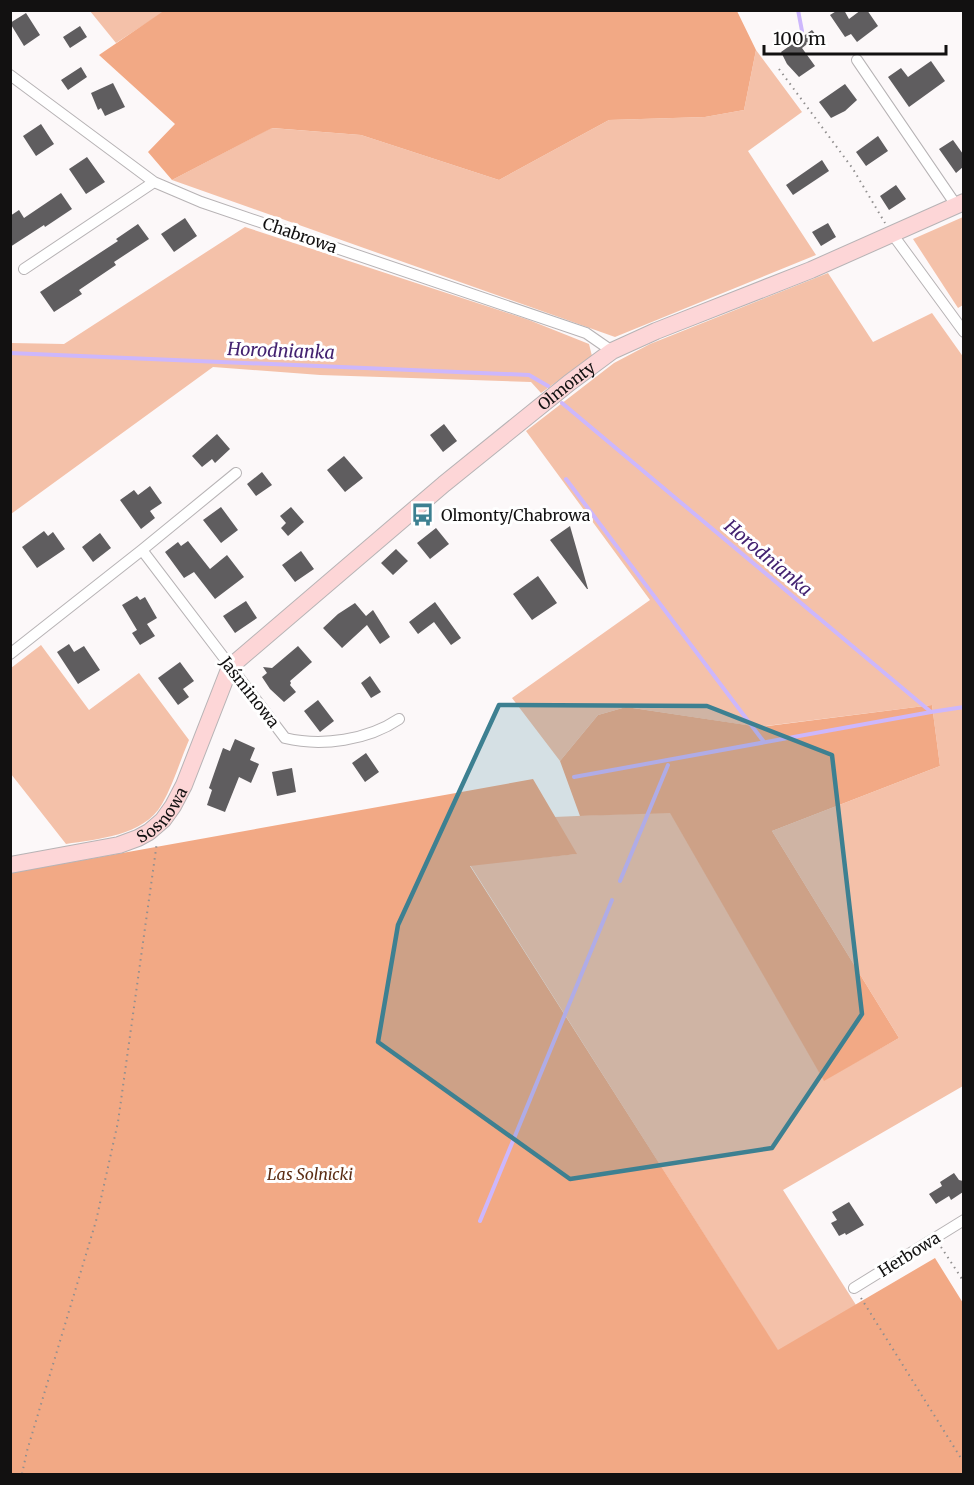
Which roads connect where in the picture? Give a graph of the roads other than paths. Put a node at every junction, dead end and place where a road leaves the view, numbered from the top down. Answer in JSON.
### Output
{"nodes":[{"id":1,"x":857,"y":60,"type":"dead end"},
{"id":2,"x":13,"y":80,"type":"edge"},
{"id":3,"x":154,"y":182,"type":"junction"},
{"id":4,"x":960,"y":203,"type":"edge"},
{"id":5,"x":893,"y":235,"type":"junction"},
{"id":6,"x":24,"y":269,"type":"dead end"},
{"id":7,"x":963,"y":332,"type":"edge"},
{"id":8,"x":612,"y":351,"type":"junction"},
{"id":9,"x":237,"y":473,"type":"dead end"},
{"id":10,"x":142,"y":550,"type":"junction"},
{"id":11,"x":10,"y":654,"type":"edge"},
{"id":12,"x":230,"y":667,"type":"junction"},
{"id":13,"x":399,"y":719,"type":"dead end"},
{"id":14,"x":10,"y":865,"type":"edge"},
{"id":15,"x":963,"y":1220,"type":"edge"},
{"id":16,"x":854,"y":1288,"type":"road end"}],
"edges":[{"from":1,"to":4,"type":"street"},
{"from":2,"to":3,"type":"street","name":"Chabrowa"},
{"from":3,"to":6,"type":"street"},
{"from":3,"to":8,"type":"street","name":"Chabrowa"},
{"from":4,"to":5,"type":"street","name":"Olmonty"},
{"from":5,"to":7,"type":"street"},
{"from":5,"to":8,"type":"street","name":"Olmonty"},
{"from":8,"to":12,"type":"street","name":"Olmonty"},
{"from":9,"to":10,"type":"street"},
{"from":10,"to":11,"type":"street"},
{"from":10,"to":12,"type":"street","name":"Jaśminowa"},
{"from":12,"to":13,"type":"street","name":"Jaśminowa"},
{"from":12,"to":14,"type":"street","name":"Sosnowa"},
{"from":15,"to":16,"type":"street","name":"Herbowa"}]}
